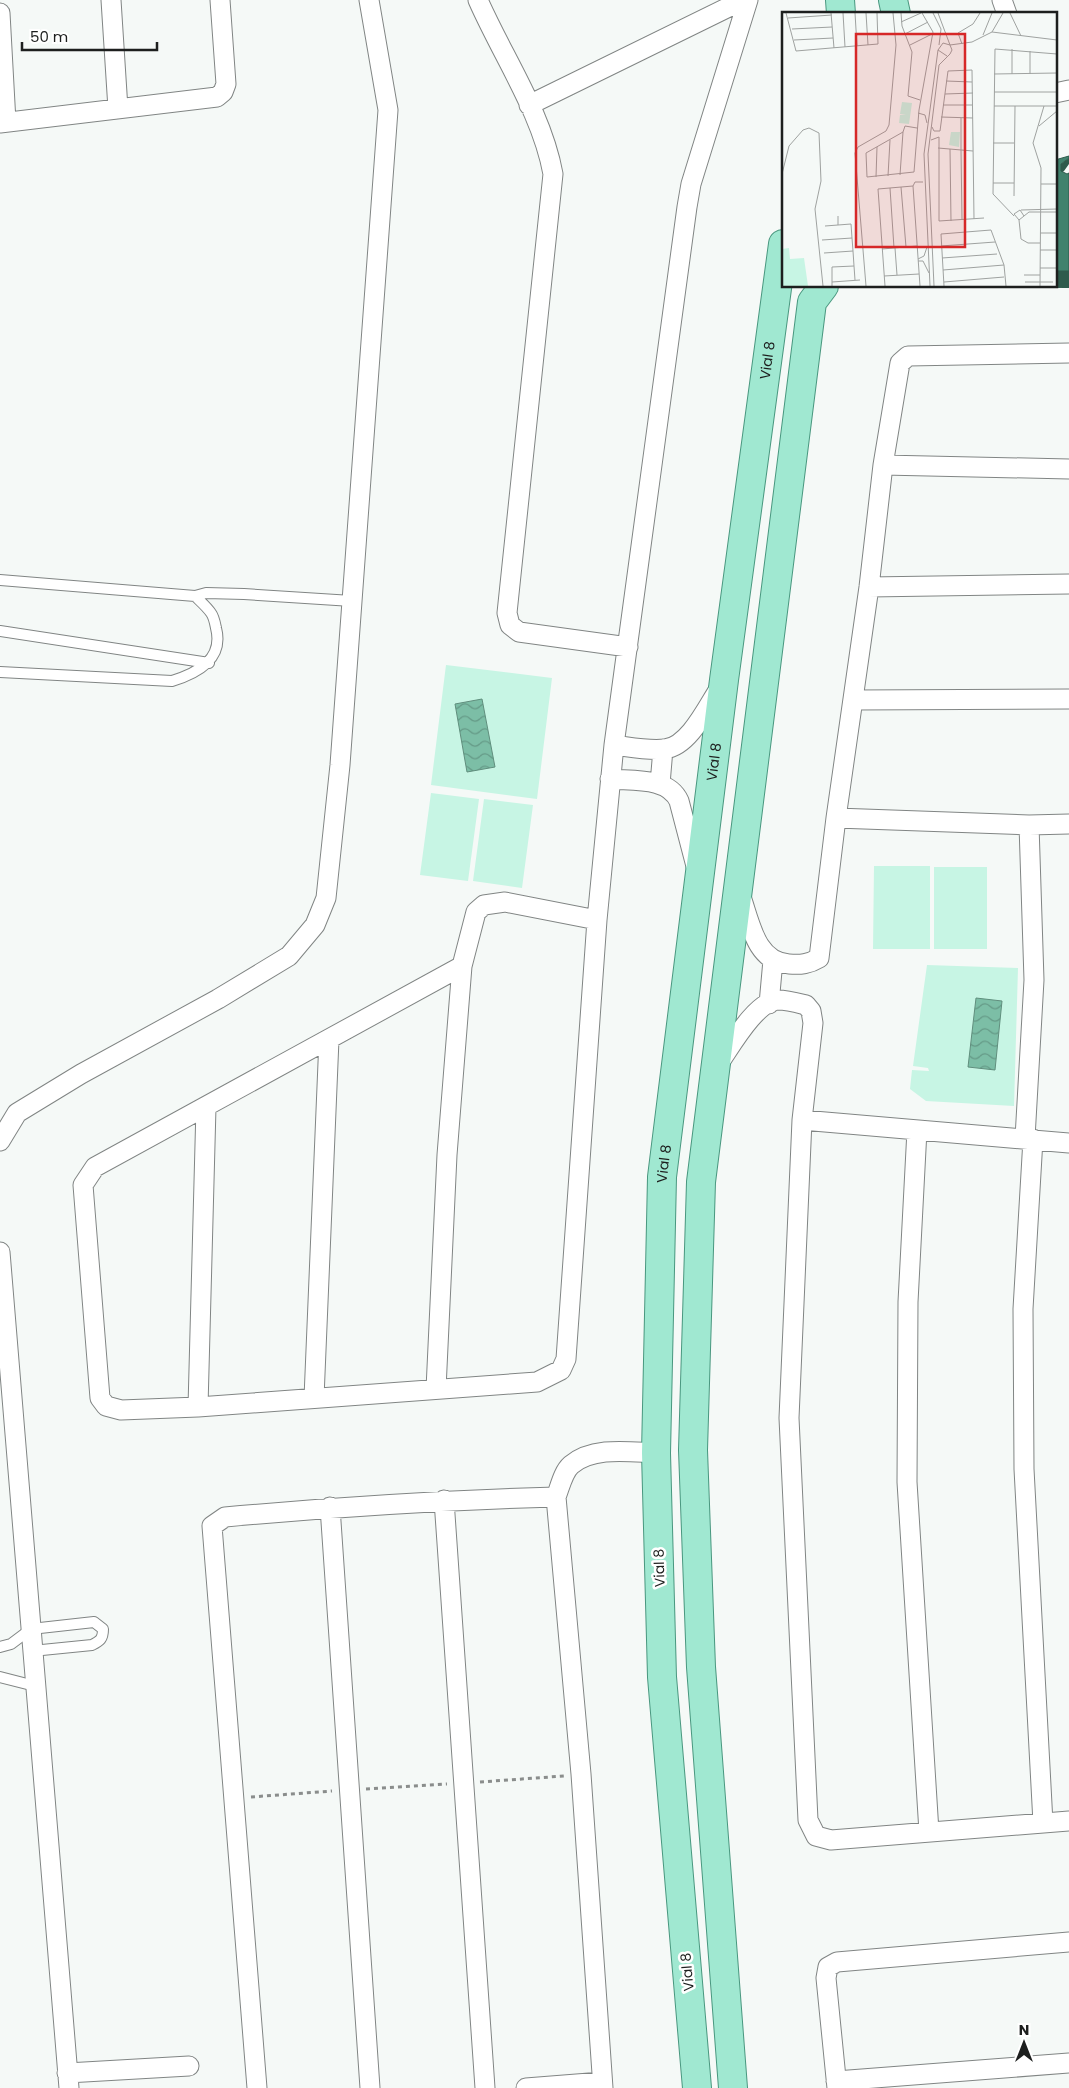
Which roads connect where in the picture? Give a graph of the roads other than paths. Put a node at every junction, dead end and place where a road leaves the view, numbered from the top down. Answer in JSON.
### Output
{"nodes":[{"id":1,"x":110,"y":0,"type":"edge"},
{"id":2,"x":220,"y":0,"type":"edge"},
{"id":3,"x":369,"y":0,"type":"edge"},
{"id":4,"x":743,"y":0,"type":"edge"},
{"id":5,"x":748,"y":0,"type":"edge"},
{"id":6,"x":480,"y":1,"type":"edge"},
{"id":7,"x":0,"y":13,"type":"edge"},
{"id":8,"x":1069,"y":90,"type":"edge"},
{"id":9,"x":1056,"y":93,"type":"edge"},
{"id":10,"x":529,"y":105,"type":"junction"},
{"id":11,"x":118,"y":109,"type":"junction"},
{"id":12,"x":3,"y":122,"type":"edge"},
{"id":13,"x":782,"y":251,"type":"edge"},
{"id":14,"x":822,"y":288,"type":"edge"},
{"id":15,"x":1069,"y":353,"type":"edge"},
{"id":16,"x":883,"y":466,"type":"junction"},
{"id":17,"x":1069,"y":469,"type":"edge"},
{"id":18,"x":0,"y":580,"type":"edge"},
{"id":19,"x":1069,"y":584,"type":"edge"},
{"id":20,"x":869,"y":587,"type":"junction"},
{"id":21,"x":194,"y":596,"type":"junction"},
{"id":22,"x":352,"y":601,"type":"junction"},
{"id":23,"x":0,"y":631,"type":"edge"},
{"id":24,"x":628,"y":647,"type":"junction"},
{"id":25,"x":209,"y":663,"type":"junction"},
{"id":26,"x":0,"y":672,"type":"edge"},
{"id":27,"x":724,"y":680,"type":"junction"},
{"id":28,"x":1069,"y":699,"type":"edge"},
{"id":29,"x":854,"y":700,"type":"junction"},
{"id":30,"x":614,"y":745,"type":"junction"},
{"id":31,"x":663,"y":749,"type":"junction"},
{"id":32,"x":610,"y":778,"type":"junction"},
{"id":33,"x":660,"y":784,"type":"junction"},
{"id":34,"x":836,"y":818,"type":"junction"},
{"id":35,"x":1069,"y":824,"type":"edge"},
{"id":36,"x":1029,"y":825,"type":"junction"},
{"id":37,"x":699,"y":877,"type":"junction"},
{"id":38,"x":737,"y":885,"type":"junction"},
{"id":39,"x":597,"y":920,"type":"junction"},
{"id":40,"x":773,"y":960,"type":"junction"},
{"id":41,"x":462,"y":966,"type":"junction"},
{"id":42,"x":769,"y":1004,"type":"junction"},
{"id":43,"x":329,"y":1039,"type":"junction"},
{"id":44,"x":715,"y":1068,"type":"junction"},
{"id":45,"x":206,"y":1107,"type":"junction"},
{"id":46,"x":802,"y":1120,"type":"junction"},
{"id":47,"x":917,"y":1130,"type":"junction"},
{"id":48,"x":1029,"y":1139,"type":"junction"},
{"id":49,"x":0,"y":1141,"type":"edge"},
{"id":50,"x":1069,"y":1142,"type":"edge"},
{"id":51,"x":0,"y":1252,"type":"edge"},
{"id":52,"x":436,"y":1389,"type":"junction"},
{"id":53,"x":314,"y":1398,"type":"junction"},
{"id":54,"x":198,"y":1407,"type":"junction"},
{"id":55,"x":656,"y":1453,"type":"junction"},
{"id":56,"x":556,"y":1496,"type":"junction"},
{"id":57,"x":444,"y":1500,"type":"junction"},
{"id":58,"x":330,"y":1507,"type":"junction"},
{"id":59,"x":31,"y":1629,"type":"junction"},
{"id":60,"x":0,"y":1647,"type":"edge"},
{"id":61,"x":32,"y":1651,"type":"junction"},
{"id":62,"x":0,"y":1677,"type":"edge"},
{"id":63,"x":35,"y":1686,"type":"junction"},
{"id":64,"x":1069,"y":1821,"type":"edge"},
{"id":65,"x":1043,"y":1823,"type":"junction"},
{"id":66,"x":929,"y":1832,"type":"junction"},
{"id":67,"x":1069,"y":1942,"type":"edge"},
{"id":68,"x":1069,"y":2063,"type":"edge"},
{"id":69,"x":189,"y":2066,"type":"dead end"},
{"id":70,"x":68,"y":2080,"type":"edge"},
{"id":71,"x":695,"y":2083,"type":"edge"},
{"id":72,"x":836,"y":2084,"type":"edge"},
{"id":73,"x":602,"y":2085,"type":"edge"},
{"id":74,"x":257,"y":2088,"type":"edge"},
{"id":75,"x":370,"y":2088,"type":"edge"},
{"id":76,"x":485,"y":2088,"type":"edge"},
{"id":77,"x":526,"y":2088,"type":"edge"},
{"id":78,"x":733,"y":2088,"type":"edge"}],
"edges":[{"from":1,"to":11,"type":"street"},
{"from":2,"to":11,"type":"street"},
{"from":3,"to":22,"type":"street"},
{"from":4,"to":10,"type":"street"},
{"from":5,"to":24,"type":"street"},
{"from":6,"to":10,"type":"street"},
{"from":7,"to":12,"type":"street"},
{"from":8,"to":9,"type":"street"},
{"from":10,"to":24,"type":"street"},
{"from":11,"to":12,"type":"street"},
{"from":13,"to":27,"type":"main road","name":"Vial 8"},
{"from":14,"to":38,"type":"main road"},
{"from":15,"to":16,"type":"street"},
{"from":16,"to":17,"type":"street"},
{"from":16,"to":20,"type":"street"},
{"from":18,"to":21,"type":"lane"},
{"from":19,"to":20,"type":"street"},
{"from":20,"to":29,"type":"street"},
{"from":21,"to":22,"type":"lane"},
{"from":21,"to":25,"type":"lane"},
{"from":22,"to":49,"type":"street"},
{"from":23,"to":25,"type":"lane"},
{"from":24,"to":30,"type":"street"},
{"from":25,"to":26,"type":"lane"},
{"from":27,"to":31,"type":"street"},
{"from":27,"to":37,"type":"main road","name":"Vial 8"},
{"from":28,"to":29,"type":"street"},
{"from":29,"to":34,"type":"street"},
{"from":30,"to":31,"type":"street"},
{"from":30,"to":32,"type":"street"},
{"from":31,"to":33,"type":"street"},
{"from":32,"to":33,"type":"street"},
{"from":32,"to":39,"type":"street"},
{"from":33,"to":37,"type":"street"},
{"from":34,"to":36,"type":"street"},
{"from":34,"to":40,"type":"street"},
{"from":35,"to":36,"type":"street"},
{"from":36,"to":48,"type":"street"},
{"from":37,"to":55,"type":"main road","name":"Vial 8"},
{"from":38,"to":40,"type":"street"},
{"from":38,"to":44,"type":"main road"},
{"from":39,"to":41,"type":"street"},
{"from":39,"to":52,"type":"street"},
{"from":40,"to":42,"type":"street"},
{"from":41,"to":43,"type":"street"},
{"from":41,"to":52,"type":"street"},
{"from":42,"to":44,"type":"street"},
{"from":42,"to":46,"type":"street"},
{"from":43,"to":45,"type":"street"},
{"from":43,"to":53,"type":"street"},
{"from":44,"to":78,"type":"main road"},
{"from":45,"to":54,"type":"street"},
{"from":45,"to":54,"type":"street"},
{"from":46,"to":47,"type":"street"},
{"from":46,"to":66,"type":"street"},
{"from":47,"to":48,"type":"street"},
{"from":47,"to":66,"type":"street"},
{"from":48,"to":50,"type":"street"},
{"from":48,"to":65,"type":"street"},
{"from":51,"to":59,"type":"street"},
{"from":52,"to":53,"type":"street"},
{"from":53,"to":54,"type":"street"},
{"from":55,"to":56,"type":"street"},
{"from":55,"to":71,"type":"main road","name":"Vial 8"},
{"from":56,"to":57,"type":"street"},
{"from":56,"to":73,"type":"street"},
{"from":57,"to":58,"type":"street"},
{"from":57,"to":76,"type":"street"},
{"from":58,"to":74,"type":"street"},
{"from":58,"to":75,"type":"street"},
{"from":59,"to":60,"type":"lane"},
{"from":59,"to":61,"type":"street"},
{"from":59,"to":61,"type":"lane"},
{"from":61,"to":63,"type":"street"},
{"from":62,"to":63,"type":"lane"},
{"from":63,"to":70,"type":"street"},
{"from":64,"to":65,"type":"street"},
{"from":65,"to":66,"type":"street"},
{"from":67,"to":72,"type":"street"},
{"from":68,"to":72,"type":"street"},
{"from":69,"to":70,"type":"street"},
{"from":73,"to":77,"type":"street"}]}
